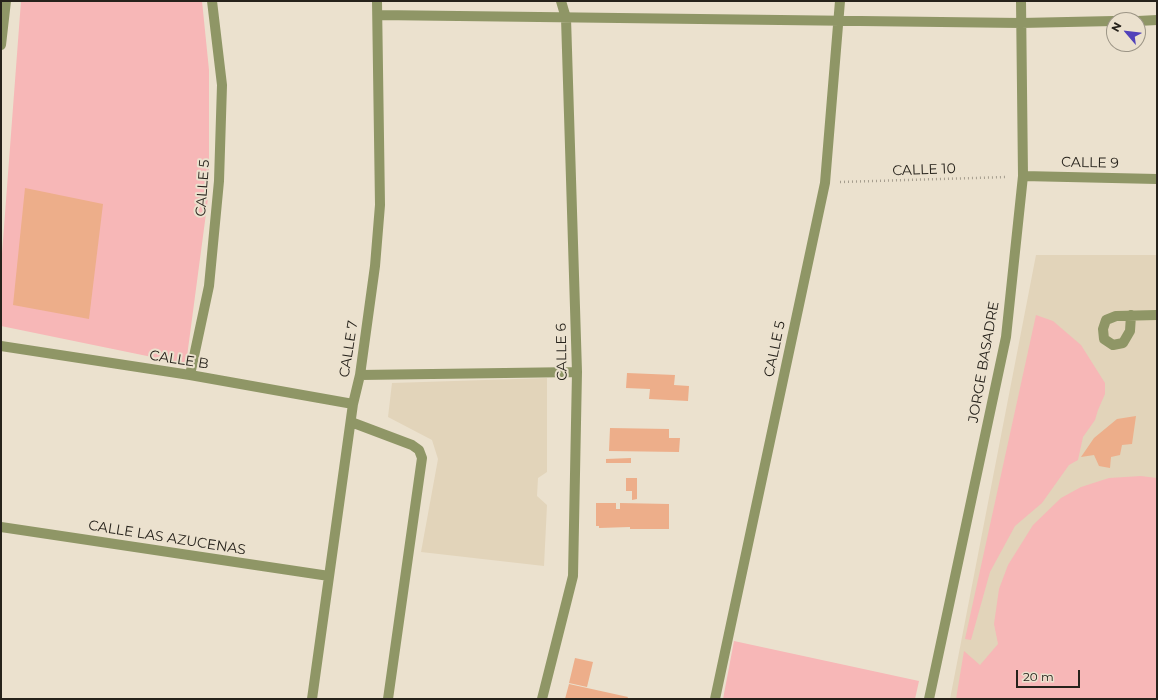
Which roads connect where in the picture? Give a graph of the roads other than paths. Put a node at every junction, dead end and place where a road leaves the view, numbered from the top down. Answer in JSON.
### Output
{"nodes":[{"id":1,"x":6,"y":1,"type":"edge"},
{"id":2,"x":212,"y":1,"type":"edge"},
{"id":3,"x":377,"y":1,"type":"edge"},
{"id":4,"x":561,"y":1,"type":"edge"},
{"id":5,"x":840,"y":1,"type":"edge"},
{"id":6,"x":1021,"y":1,"type":"edge"},
{"id":7,"x":378,"y":15,"type":"junction"},
{"id":8,"x":566,"y":18,"type":"junction"},
{"id":9,"x":1157,"y":20,"type":"edge"},
{"id":10,"x":839,"y":21,"type":"junction"},
{"id":11,"x":1106,"y":21,"type":"edge"},
{"id":12,"x":1146,"y":21,"type":"edge"},
{"id":13,"x":1021,"y":23,"type":"junction"},
{"id":14,"x":1,"y":45,"type":"edge"},
{"id":15,"x":1023,"y":176,"type":"junction"},
{"id":16,"x":1157,"y":179,"type":"edge"},
{"id":17,"x":1157,"y":315,"type":"edge"},
{"id":18,"x":1131,"y":316,"type":"dead end"},
{"id":19,"x":1,"y":346,"type":"edge"},
{"id":20,"x":577,"y":372,"type":"junction"},
{"id":21,"x":360,"y":374,"type":"junction"},
{"id":22,"x":190,"y":375,"type":"junction"},
{"id":23,"x":353,"y":404,"type":"junction"},
{"id":24,"x":351,"y":422,"type":"junction"},
{"id":25,"x":1,"y":527,"type":"edge"},
{"id":26,"x":329,"y":576,"type":"junction"},
{"id":27,"x":312,"y":699,"type":"edge"},
{"id":28,"x":388,"y":699,"type":"edge"},
{"id":29,"x":542,"y":699,"type":"edge"},
{"id":30,"x":714,"y":699,"type":"edge"},
{"id":31,"x":929,"y":699,"type":"edge"}],
"edges":[{"from":1,"to":14,"type":"street"},
{"from":2,"to":22,"type":"street","name":"CALLE 5"},
{"from":3,"to":7,"type":"street","name":"CALLE 7"},
{"from":4,"to":8,"type":"street","name":"CALLE 6"},
{"from":5,"to":10,"type":"street","name":"CALLE 5"},
{"from":6,"to":13,"type":"street","name":"JORGE BASADRE"},
{"from":7,"to":8,"type":"street"},
{"from":7,"to":21,"type":"street","name":"CALLE 7"},
{"from":8,"to":10,"type":"street"},
{"from":8,"to":20,"type":"street","name":"CALLE 6"},
{"from":9,"to":12,"type":"street"},
{"from":10,"to":13,"type":"street"},
{"from":10,"to":30,"type":"street","name":"CALLE 5"},
{"from":11,"to":13,"type":"street"},
{"from":13,"to":15,"type":"street","name":"JORGE BASADRE"},
{"from":15,"to":16,"type":"street","name":"CALLE 9"},
{"from":15,"to":31,"type":"street","name":"JORGE BASADRE"},
{"from":17,"to":18,"type":"street"},
{"from":19,"to":22,"type":"street","name":"CALLE B"},
{"from":20,"to":21,"type":"street"},
{"from":20,"to":29,"type":"street","name":"CALLE 6"},
{"from":21,"to":23,"type":"street","name":"CALLE 7"},
{"from":22,"to":23,"type":"street","name":"CALLE B"},
{"from":23,"to":24,"type":"street","name":"CALLE 7"},
{"from":24,"to":26,"type":"street","name":"CALLE 7"},
{"from":24,"to":28,"type":"street"},
{"from":25,"to":26,"type":"street","name":"CALLE LAS AZUCENAS"},
{"from":26,"to":27,"type":"street","name":"CALLE 7"}]}
